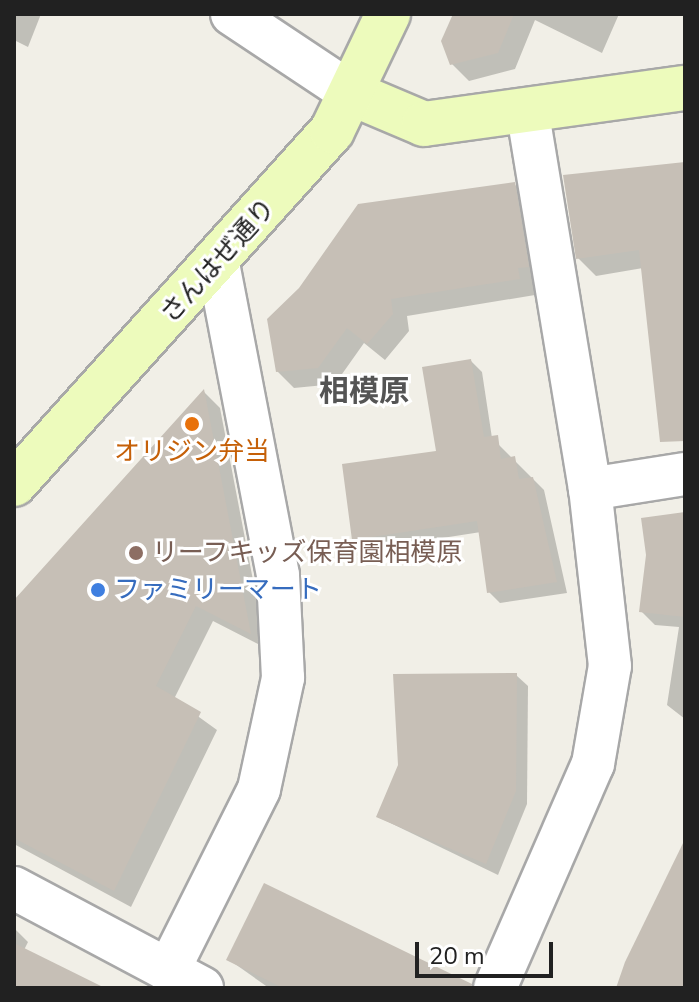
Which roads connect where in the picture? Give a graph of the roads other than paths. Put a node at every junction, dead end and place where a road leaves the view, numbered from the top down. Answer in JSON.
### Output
{"nodes":[{"id":1,"x":232,"y":14,"type":"edge"},
{"id":2,"x":388,"y":14,"type":"edge"},
{"id":3,"x":685,"y":88,"type":"edge"},
{"id":4,"x":351,"y":93,"type":"junction"},
{"id":5,"x":528,"y":113,"type":"junction"},
{"id":6,"x":218,"y":262,"type":"junction"},
{"id":7,"x":685,"y":474,"type":"edge"},
{"id":8,"x":14,"y":484,"type":"edge"},
{"id":9,"x":590,"y":489,"type":"junction"},
{"id":10,"x":14,"y":888,"type":"edge"},
{"id":11,"x":185,"y":979,"type":"edge"},
{"id":12,"x":495,"y":988,"type":"edge"}],
"edges":[{"from":1,"to":4,"type":"street"},
{"from":2,"to":4,"type":"street","name":"さんはぜ通り"},
{"from":3,"to":5,"type":"street"},
{"from":4,"to":5,"type":"street"},
{"from":4,"to":6,"type":"street","name":"さんはぜ通り"},
{"from":5,"to":9,"type":"street"},
{"from":6,"to":8,"type":"street","name":"さんはぜ通り"},
{"from":6,"to":11,"type":"street"},
{"from":7,"to":9,"type":"street"},
{"from":9,"to":12,"type":"street"},
{"from":10,"to":11,"type":"street"}]}
